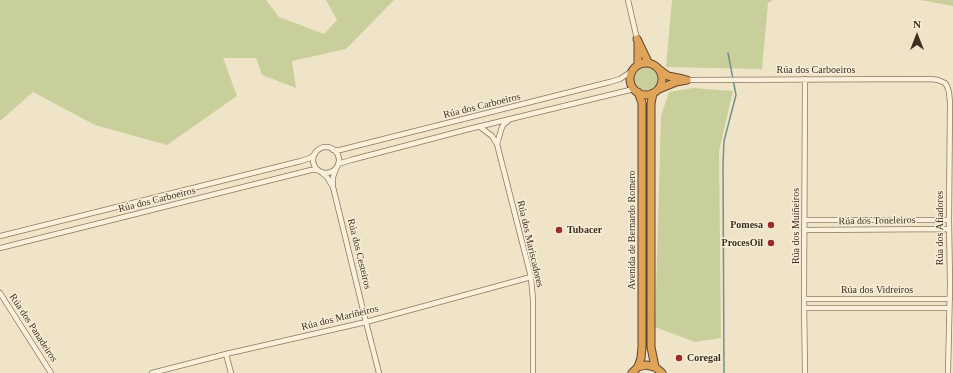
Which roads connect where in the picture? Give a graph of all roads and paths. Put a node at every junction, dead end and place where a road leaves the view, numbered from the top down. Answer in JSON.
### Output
{"nodes":[{"id":1,"x":628,"y":0,"type":"edge"},
{"id":2,"x":637,"y":39,"type":"junction"},
{"id":3,"x":648,"y":62,"type":"junction"},
{"id":4,"x":638,"y":65,"type":"junction"},
{"id":5,"x":660,"y":70,"type":"junction"},
{"id":6,"x":632,"y":71,"type":"junction"},
{"id":7,"x":805,"y":79,"type":"junction"},
{"id":8,"x":687,"y":80,"type":"junction"},
{"id":9,"x":945,"y":83,"type":"joint"},
{"id":10,"x":636,"y":90,"type":"junction"},
{"id":11,"x":656,"y":91,"type":"junction"},
{"id":12,"x":510,"y":120,"type":"junction"},
{"id":13,"x":480,"y":127,"type":"junction"},
{"id":14,"x":497,"y":144,"type":"junction"},
{"id":15,"x":333,"y":150,"type":"junction"},
{"id":16,"x":315,"y":154,"type":"junction"},
{"id":17,"x":338,"y":166,"type":"junction"},
{"id":18,"x":320,"y":171,"type":"junction"},
{"id":19,"x":333,"y":186,"type":"junction"},
{"id":20,"x":804,"y":220,"type":"junction"},
{"id":21,"x":820,"y":220,"type":"junction"},
{"id":22,"x":938,"y":220,"type":"junction"},
{"id":23,"x":949,"y":220,"type":"junction"},
{"id":24,"x":938,"y":229,"type":"junction"},
{"id":25,"x":949,"y":229,"type":"junction"},
{"id":26,"x":804,"y":230,"type":"junction"},
{"id":27,"x":815,"y":230,"type":"junction"},
{"id":28,"x":0,"y":236,"type":"edge"},
{"id":29,"x":0,"y":248,"type":"edge"},
{"id":30,"x":530,"y":277,"type":"junction"},
{"id":31,"x":0,"y":293,"type":"edge"},
{"id":32,"x":804,"y":299,"type":"junction"},
{"id":33,"x":818,"y":299,"type":"junction"},
{"id":34,"x":936,"y":299,"type":"junction"},
{"id":35,"x":950,"y":299,"type":"junction"},
{"id":36,"x":805,"y":308,"type":"junction"},
{"id":37,"x":817,"y":308,"type":"junction"},
{"id":38,"x":938,"y":308,"type":"junction"},
{"id":39,"x":949,"y":308,"type":"junction"},
{"id":40,"x":366,"y":322,"type":"junction"},
{"id":41,"x":226,"y":354,"type":"junction"},
{"id":42,"x":655,"y":367,"type":"junction"},
{"id":43,"x":633,"y":371,"type":"edge"},
{"id":44,"x":51,"y":373,"type":"edge"},
{"id":45,"x":152,"y":373,"type":"edge"},
{"id":46,"x":230,"y":373,"type":"edge"},
{"id":47,"x":379,"y":373,"type":"edge"},
{"id":48,"x":533,"y":373,"type":"edge"},
{"id":49,"x":662,"y":373,"type":"edge"},
{"id":50,"x":805,"y":373,"type":"edge"},
{"id":51,"x":948,"y":373,"type":"edge"}],
"edges":[{"from":1,"to":2,"type":"street"},
{"from":2,"to":3,"type":"highway"},
{"from":2,"to":4,"type":"highway"},
{"from":3,"to":4,"type":"highway"},
{"from":3,"to":5,"type":"highway"},
{"from":4,"to":6,"type":"highway"},
{"from":5,"to":8,"type":"highway"},
{"from":5,"to":11,"type":"highway"},
{"from":6,"to":10,"type":"highway"},
{"from":6,"to":15,"type":"street","name":"Rúa dos Carboeiros"},
{"from":7,"to":8,"type":"street","name":"Rúa dos Carboeiros"},
{"from":7,"to":9,"type":"street","name":"Rúa dos Carboeiros"},
{"from":7,"to":20,"type":"street","name":"Rúa dos Muiñeiros"},
{"from":8,"to":11,"type":"highway"},
{"from":9,"to":23,"type":"street","name":"Rúa dos Afiadores"},
{"from":10,"to":11,"type":"highway"},
{"from":10,"to":12,"type":"street","name":"Rúa dos Carboeiros"},
{"from":10,"to":43,"type":"highway","name":"Avenida de Bernardo Romero"},
{"from":11,"to":42,"type":"highway","name":"Avenida de Bernardo Romero"},
{"from":12,"to":13,"type":"street","name":"Rúa dos Carboeiros"},
{"from":12,"to":14,"type":"street"},
{"from":13,"to":14,"type":"street","name":"Rúa dos Mariscadores"},
{"from":13,"to":17,"type":"street","name":"Rúa dos Carboeiros"},
{"from":14,"to":30,"type":"street","name":"Rúa dos Mariscadores"},
{"from":15,"to":16,"type":"street","name":"Rúa dos Carboeiros"},
{"from":15,"to":17,"type":"street"},
{"from":16,"to":18,"type":"street"},
{"from":16,"to":28,"type":"street","name":"Rúa dos Carboeiros"},
{"from":17,"to":18,"type":"street","name":"Rúa dos Carboeiros"},
{"from":17,"to":19,"type":"street","name":"Rúa dos Cesteiros"},
{"from":18,"to":19,"type":"street","name":"Rúa dos Cesteiros"},
{"from":18,"to":29,"type":"street","name":"Rúa dos Carboeiros"},
{"from":19,"to":40,"type":"street","name":"Rúa dos Cesteiros"},
{"from":20,"to":21,"type":"street","name":"Rúa dos Toneleiros"},
{"from":20,"to":26,"type":"street","name":"Rúa dos Muiñeiros"},
{"from":21,"to":22,"type":"street","name":"Rúa dos Toneleiros"},
{"from":21,"to":27,"type":"street"},
{"from":22,"to":23,"type":"street","name":"Rúa dos Toneleiros"},
{"from":22,"to":24,"type":"street"},
{"from":23,"to":25,"type":"street","name":"Rúa dos Afiadores"},
{"from":24,"to":25,"type":"street","name":"Rúa dos Toneleiros"},
{"from":24,"to":27,"type":"street","name":"Rúa dos Toneleiros"},
{"from":25,"to":35,"type":"street","name":"Rúa dos Afiadores"},
{"from":26,"to":27,"type":"street","name":"Rúa dos Toneleiros"},
{"from":26,"to":32,"type":"street","name":"Rúa dos Muiñeiros"},
{"from":30,"to":40,"type":"street","name":"Rúa dos Mariñeiros"},
{"from":30,"to":48,"type":"street","name":"Rúa dos Mariscadores"},
{"from":31,"to":44,"type":"street","name":"Rúa dos Panadeiros"},
{"from":32,"to":33,"type":"street","name":"Rúa dos Vidreiros"},
{"from":32,"to":36,"type":"street","name":"Rúa dos Muiñeiros"},
{"from":33,"to":34,"type":"street","name":"Rúa dos Vidreiros"},
{"from":33,"to":37,"type":"street"},
{"from":34,"to":35,"type":"street","name":"Rúa dos Vidreiros"},
{"from":34,"to":38,"type":"street"},
{"from":35,"to":39,"type":"street","name":"Rúa dos Afiadores"},
{"from":36,"to":37,"type":"street","name":"Rúa dos Vidreiros"},
{"from":36,"to":50,"type":"street","name":"Rúa dos Muiñeiros"},
{"from":37,"to":38,"type":"street","name":"Rúa dos Vidreiros"},
{"from":38,"to":39,"type":"street","name":"Rúa dos Vidreiros"},
{"from":39,"to":51,"type":"street","name":"Rúa dos Afiadores"},
{"from":40,"to":41,"type":"street","name":"Rúa dos Mariñeiros"},
{"from":40,"to":47,"type":"street","name":"Rúa dos Cesteiros"},
{"from":41,"to":45,"type":"street","name":"Rúa dos Mariñeiros"},
{"from":41,"to":46,"type":"street"},
{"from":42,"to":43,"type":"highway"},
{"from":42,"to":49,"type":"highway"}]}
